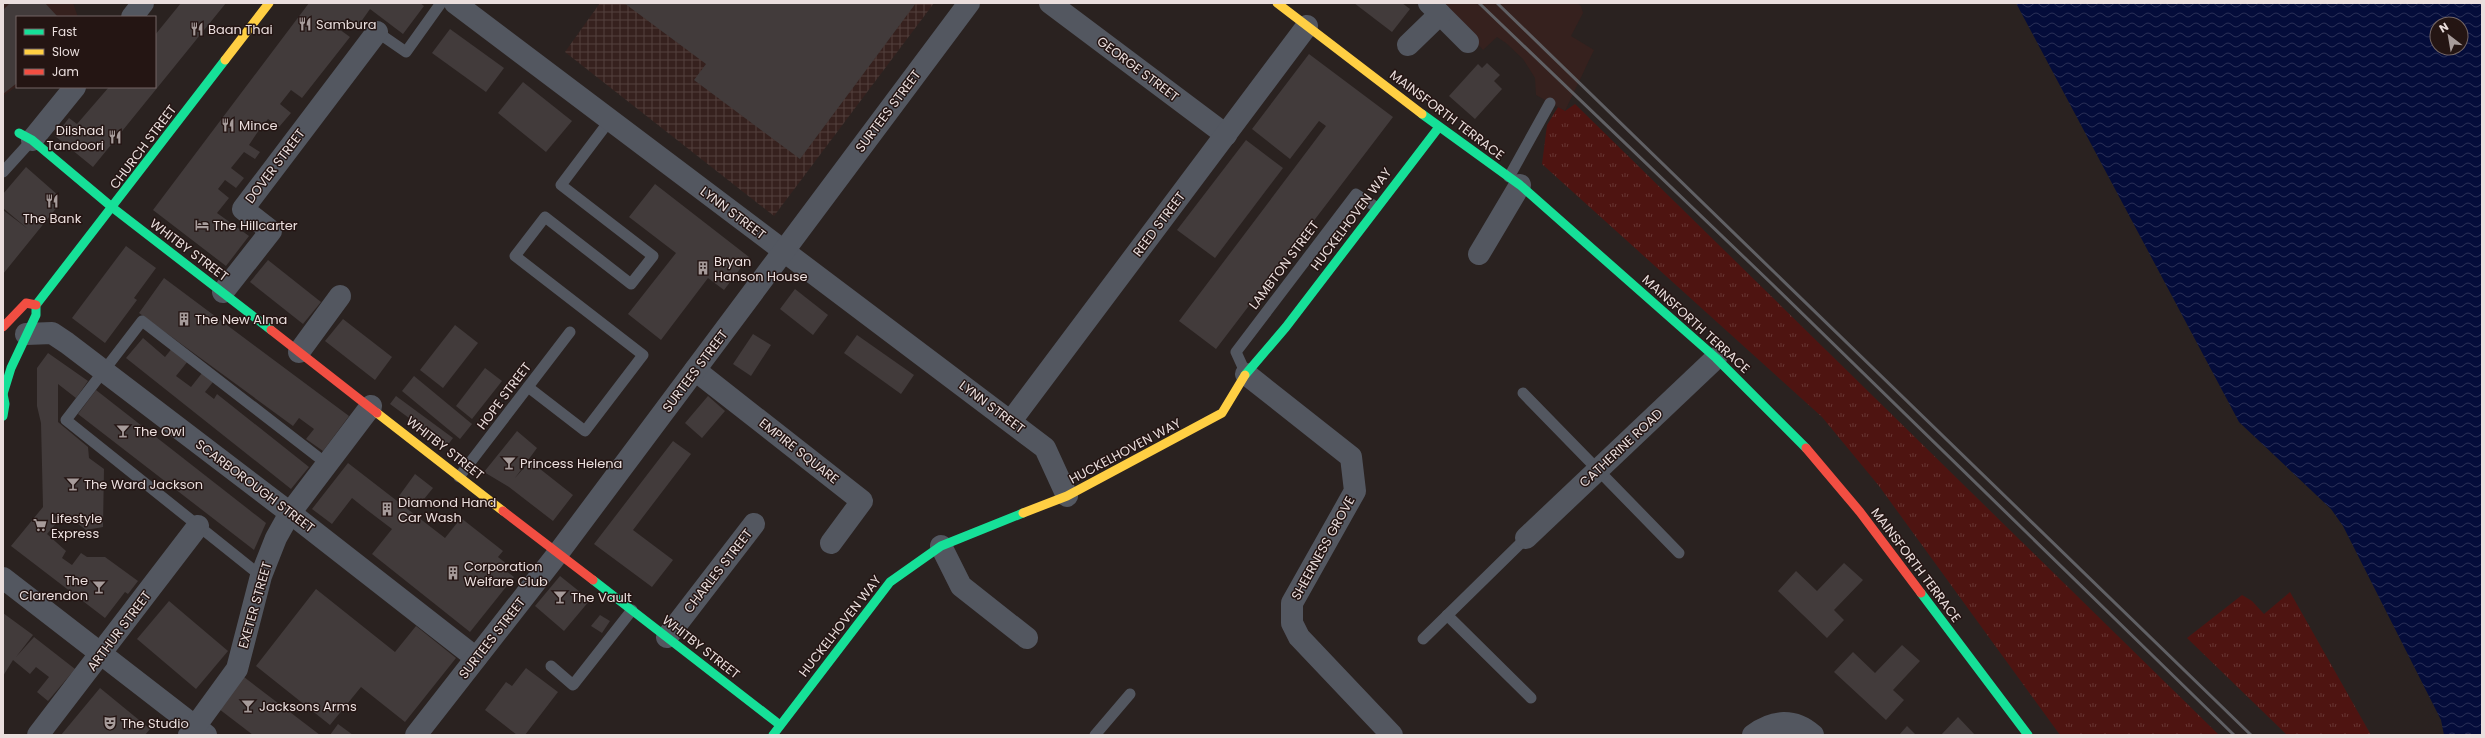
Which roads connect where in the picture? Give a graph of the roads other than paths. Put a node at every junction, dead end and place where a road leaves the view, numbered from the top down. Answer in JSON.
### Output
{"nodes":[{"id":1,"x":144,"y":3,"type":"edge"},
{"id":2,"x":269,"y":3,"type":"edge"},
{"id":3,"x":441,"y":3,"type":"edge"},
{"id":4,"x":455,"y":3,"type":"edge"},
{"id":5,"x":969,"y":3,"type":"edge"},
{"id":6,"x":1050,"y":3,"type":"edge"},
{"id":7,"x":1277,"y":3,"type":"edge"},
{"id":8,"x":1434,"y":8,"type":"edge"},
{"id":9,"x":133,"y":16,"type":"edge"},
{"id":10,"x":1307,"y":26,"type":"junction"},
{"id":11,"x":377,"y":32,"type":"joint"},
{"id":12,"x":1468,"y":42,"type":"dead end"},
{"id":13,"x":1408,"y":45,"type":"dead end"},
{"id":14,"x":74,"y":88,"type":"edge"},
{"id":15,"x":1550,"y":103,"type":"dead end"},
{"id":16,"x":610,"y":120,"type":"junction"},
{"id":17,"x":1439,"y":127,"type":"junction"},
{"id":18,"x":1226,"y":135,"type":"junction"},
{"id":19,"x":26,"y":137,"type":"junction"},
{"id":20,"x":3,"y":172,"type":"edge"},
{"id":21,"x":1514,"y":181,"type":"junction"},
{"id":22,"x":1376,"y":207,"type":"junction"},
{"id":23,"x":113,"y":208,"type":"junction"},
{"id":24,"x":784,"y":251,"type":"junction"},
{"id":25,"x":1479,"y":254,"type":"dead end"},
{"id":26,"x":223,"y":292,"type":"junction"},
{"id":27,"x":340,"y":296,"type":"dead end"},
{"id":28,"x":36,"y":305,"type":"junction"},
{"id":29,"x":3,"y":327,"type":"edge"},
{"id":30,"x":570,"y":332,"type":"dead end"},
{"id":31,"x":26,"y":334,"type":"junction"},
{"id":32,"x":299,"y":352,"type":"junction"},
{"id":33,"x":1716,"y":358,"type":"junction"},
{"id":34,"x":695,"y":370,"type":"junction"},
{"id":35,"x":104,"y":372,"type":"junction"},
{"id":36,"x":1246,"y":374,"type":"junction"},
{"id":37,"x":528,"y":387,"type":"junction"},
{"id":38,"x":1522,"y":393,"type":"dead end"},
{"id":39,"x":3,"y":394,"type":"edge"},
{"id":40,"x":371,"y":406,"type":"junction"},
{"id":41,"x":3,"y":416,"type":"edge"},
{"id":42,"x":1011,"y":421,"type":"junction"},
{"id":43,"x":327,"y":464,"type":"junction"},
{"id":44,"x":1598,"y":469,"type":"junction"},
{"id":45,"x":460,"y":477,"type":"junction"},
{"id":46,"x":1067,"y":496,"type":"junction"},
{"id":47,"x":290,"y":512,"type":"junction"},
{"id":48,"x":754,"y":524,"type":"dead end"},
{"id":49,"x":198,"y":526,"type":"junction"},
{"id":50,"x":1526,"y":538,"type":"joint"},
{"id":51,"x":831,"y":543,"type":"dead end"},
{"id":52,"x":941,"y":546,"type":"junction"},
{"id":53,"x":559,"y":552,"type":"junction"},
{"id":54,"x":1679,"y":553,"type":"dead end"},
{"id":55,"x":261,"y":576,"type":"junction"},
{"id":56,"x":3,"y":578,"type":"edge"},
{"id":57,"x":632,"y":610,"type":"junction"},
{"id":58,"x":1447,"y":615,"type":"junction"},
{"id":59,"x":667,"y":637,"type":"junction"},
{"id":60,"x":1027,"y":638,"type":"dead end"},
{"id":61,"x":1422,"y":639,"type":"dead end"},
{"id":62,"x":102,"y":653,"type":"junction"},
{"id":63,"x":476,"y":658,"type":"junction"},
{"id":64,"x":551,"y":666,"type":"dead end"},
{"id":65,"x":1130,"y":694,"type":"dead end"},
{"id":66,"x":1531,"y":698,"type":"dead end"},
{"id":67,"x":779,"y":731,"type":"edge"},
{"id":68,"x":197,"y":732,"type":"edge"},
{"id":69,"x":38,"y":735,"type":"edge"},
{"id":70,"x":416,"y":735,"type":"edge"},
{"id":71,"x":1095,"y":735,"type":"edge"},
{"id":72,"x":1392,"y":735,"type":"edge"},
{"id":73,"x":1753,"y":735,"type":"edge"},
{"id":74,"x":1813,"y":735,"type":"edge"},
{"id":75,"x":2028,"y":735,"type":"edge"}],
"edges":[{"from":1,"to":9,"type":"street"},
{"from":2,"to":23,"type":"street","name":"CHURCH STREET"},
{"from":3,"to":11,"type":"lane"},
{"from":4,"to":16,"type":"street","name":"LYNN STREET"},
{"from":5,"to":24,"type":"street","name":"SURTEES STREET"},
{"from":6,"to":18,"type":"street","name":"GEORGE STREET"},
{"from":7,"to":10,"type":"street","name":"MAINSFORTH TERRACE"},
{"from":8,"to":12,"type":"street"},
{"from":8,"to":13,"type":"street"},
{"from":10,"to":17,"type":"street","name":"MAINSFORTH TERRACE"},
{"from":10,"to":18,"type":"street","name":"REED STREET"},
{"from":11,"to":26,"type":"street","name":"DOVER STREET"},
{"from":14,"to":19,"type":"street"},
{"from":15,"to":21,"type":"lane"},
{"from":16,"to":24,"type":"street","name":"LYNN STREET"},
{"from":16,"to":37,"type":"lane"},
{"from":17,"to":21,"type":"street","name":"MAINSFORTH TERRACE"},
{"from":17,"to":22,"type":"street","name":"HUCKELHOVEN WAY"},
{"from":18,"to":42,"type":"street","name":"REED STREET"},
{"from":19,"to":20,"type":"lane"},
{"from":19,"to":23,"type":"street","name":"WHITBY STREET"},
{"from":21,"to":25,"type":"street"},
{"from":21,"to":33,"type":"street","name":"MAINSFORTH TERRACE"},
{"from":22,"to":36,"type":"street","name":"HUCKELHOVEN WAY"},
{"from":22,"to":36,"type":"lane","name":"LAMBTON STREET"},
{"from":23,"to":26,"type":"street","name":"WHITBY STREET"},
{"from":23,"to":28,"type":"street","name":"CHURCH STREET"},
{"from":24,"to":34,"type":"street","name":"SURTEES STREET"},
{"from":24,"to":42,"type":"street","name":"LYNN STREET"},
{"from":26,"to":32,"type":"street","name":"WHITBY STREET"},
{"from":27,"to":32,"type":"street"},
{"from":28,"to":29,"type":"street"},
{"from":28,"to":31,"type":"street","name":"CHURCH STREET"},
{"from":30,"to":37,"type":"lane","name":"HOPE STREET"},
{"from":31,"to":35,"type":"street","name":"SCARBOROUGH STREET"},
{"from":31,"to":39,"type":"street","name":"CHURCH STREET"},
{"from":32,"to":40,"type":"street","name":"WHITBY STREET"},
{"from":33,"to":44,"type":"street","name":"CATHERINE ROAD"},
{"from":33,"to":75,"type":"street","name":"MAINSFORTH TERRACE"},
{"from":34,"to":51,"type":"street","name":"EMPIRE SQUARE"},
{"from":34,"to":53,"type":"street","name":"SURTEES STREET"},
{"from":35,"to":43,"type":"lane"},
{"from":35,"to":47,"type":"street","name":"SCARBOROUGH STREET"},
{"from":35,"to":49,"type":"lane"},
{"from":36,"to":46,"type":"street","name":"HUCKELHOVEN WAY"},
{"from":36,"to":72,"type":"street","name":"SHEERNESS GROVE"},
{"from":37,"to":45,"type":"lane","name":"HOPE STREET"},
{"from":38,"to":44,"type":"lane"},
{"from":39,"to":41,"type":"street","name":"CHURCH STREET"},
{"from":40,"to":43,"type":"street","name":"EXETER STREET"},
{"from":40,"to":45,"type":"street","name":"WHITBY STREET"},
{"from":42,"to":46,"type":"street","name":"LYNN STREET"},
{"from":43,"to":47,"type":"street","name":"EXETER STREET"},
{"from":44,"to":50,"type":"street","name":"CATHERINE ROAD"},
{"from":44,"to":54,"type":"lane"},
{"from":45,"to":53,"type":"street","name":"WHITBY STREET"},
{"from":46,"to":52,"type":"street","name":"HUCKELHOVEN WAY"},
{"from":47,"to":55,"type":"street","name":"EXETER STREET"},
{"from":47,"to":63,"type":"street","name":"SCARBOROUGH STREET"},
{"from":48,"to":59,"type":"street","name":"CHARLES STREET"},
{"from":49,"to":55,"type":"lane"},
{"from":49,"to":62,"type":"street","name":"ARTHUR STREET"},
{"from":50,"to":58,"type":"lane"},
{"from":52,"to":60,"type":"street"},
{"from":52,"to":67,"type":"street","name":"HUCKELHOVEN WAY"},
{"from":53,"to":57,"type":"street","name":"WHITBY STREET"},
{"from":53,"to":63,"type":"street","name":"SURTEES STREET"},
{"from":55,"to":68,"type":"street","name":"EXETER STREET"},
{"from":56,"to":62,"type":"street"},
{"from":57,"to":59,"type":"street","name":"WHITBY STREET"},
{"from":57,"to":64,"type":"lane"},
{"from":58,"to":61,"type":"lane"},
{"from":58,"to":66,"type":"lane"},
{"from":59,"to":67,"type":"street","name":"WHITBY STREET"},
{"from":62,"to":68,"type":"street"},
{"from":62,"to":69,"type":"street","name":"ARTHUR STREET"},
{"from":63,"to":70,"type":"street","name":"SURTEES STREET"},
{"from":65,"to":71,"type":"lane"},
{"from":73,"to":74,"type":"street"}]}
